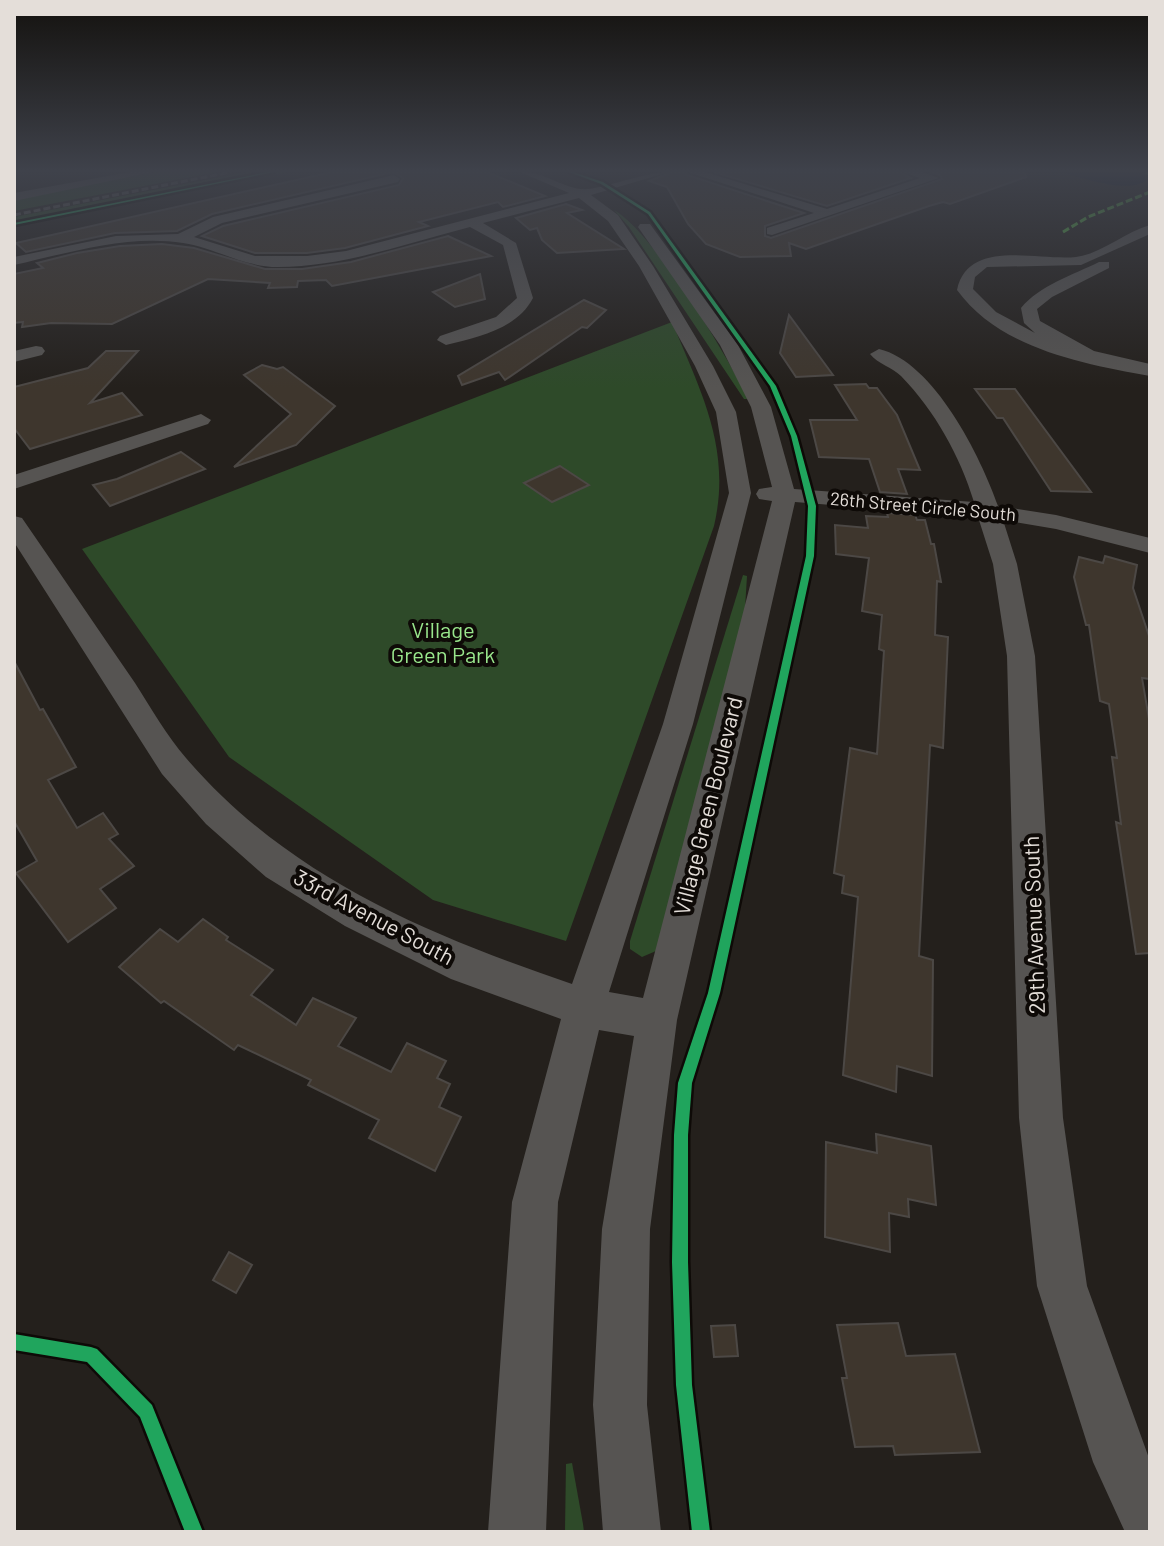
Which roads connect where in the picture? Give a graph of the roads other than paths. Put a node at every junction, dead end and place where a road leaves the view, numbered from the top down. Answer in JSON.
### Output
{"nodes":[{"id":1,"x":99,"y":244,"type":"edge"},
{"id":2,"x":209,"y":244,"type":"edge"},
{"id":3,"x":387,"y":244,"type":"edge"},
{"id":4,"x":509,"y":244,"type":"edge"},
{"id":5,"x":631,"y":244,"type":"edge"},
{"id":6,"x":657,"y":244,"type":"edge"},
{"id":7,"x":1117,"y":244,"type":"edge"},
{"id":8,"x":1146,"y":244,"type":"edge"},
{"id":9,"x":14,"y":261,"type":"edge"},
{"id":10,"x":446,"y":340,"type":"dead end"},
{"id":11,"x":36,"y":351,"type":"dead end"},
{"id":12,"x":879,"y":354,"type":"dead end"},
{"id":13,"x":14,"y":357,"type":"edge"},
{"id":14,"x":1090,"y":358,"type":"junction"},
{"id":15,"x":1150,"y":368,"type":"edge"},
{"id":16,"x":201,"y":420,"type":"dead end"},
{"id":17,"x":14,"y":482,"type":"edge"},
{"id":18,"x":740,"y":493,"type":"junction"},
{"id":19,"x":785,"y":495,"type":"junction"},
{"id":20,"x":986,"y":509,"type":"junction"},
{"id":21,"x":14,"y":523,"type":"edge"},
{"id":22,"x":1150,"y":546,"type":"edge"},
{"id":23,"x":584,"y":1008,"type":"junction"},
{"id":24,"x":657,"y":1020,"type":"junction"},
{"id":25,"x":1150,"y":1521,"type":"edge"},
{"id":26,"x":517,"y":1532,"type":"edge"},
{"id":27,"x":632,"y":1532,"type":"edge"}],
"edges":[{"from":1,"to":9,"type":"street"},
{"from":2,"to":3,"type":"street"},
{"from":4,"to":10,"type":"street"},
{"from":5,"to":18,"type":"street"},
{"from":6,"to":19,"type":"street","name":"Village Green Boulevard"},
{"from":7,"to":14,"type":"street"},
{"from":8,"to":14,"type":"street"},
{"from":11,"to":13,"type":"street"},
{"from":12,"to":20,"type":"street","name":"29th Avenue South"},
{"from":14,"to":15,"type":"street"},
{"from":16,"to":17,"type":"street"},
{"from":18,"to":19,"type":"street","name":"26th Street Circle South"},
{"from":18,"to":23,"type":"street"},
{"from":19,"to":20,"type":"street","name":"26th Street Circle South"},
{"from":19,"to":24,"type":"street","name":"Village Green Boulevard"},
{"from":20,"to":22,"type":"street","name":"26th Street Circle South"},
{"from":20,"to":25,"type":"street","name":"29th Avenue South"},
{"from":21,"to":23,"type":"street","name":"33rd Avenue South"},
{"from":23,"to":24,"type":"street","name":"33rd Avenue South"},
{"from":23,"to":26,"type":"street"},
{"from":24,"to":27,"type":"street","name":"Village Green Boulevard"}]}
